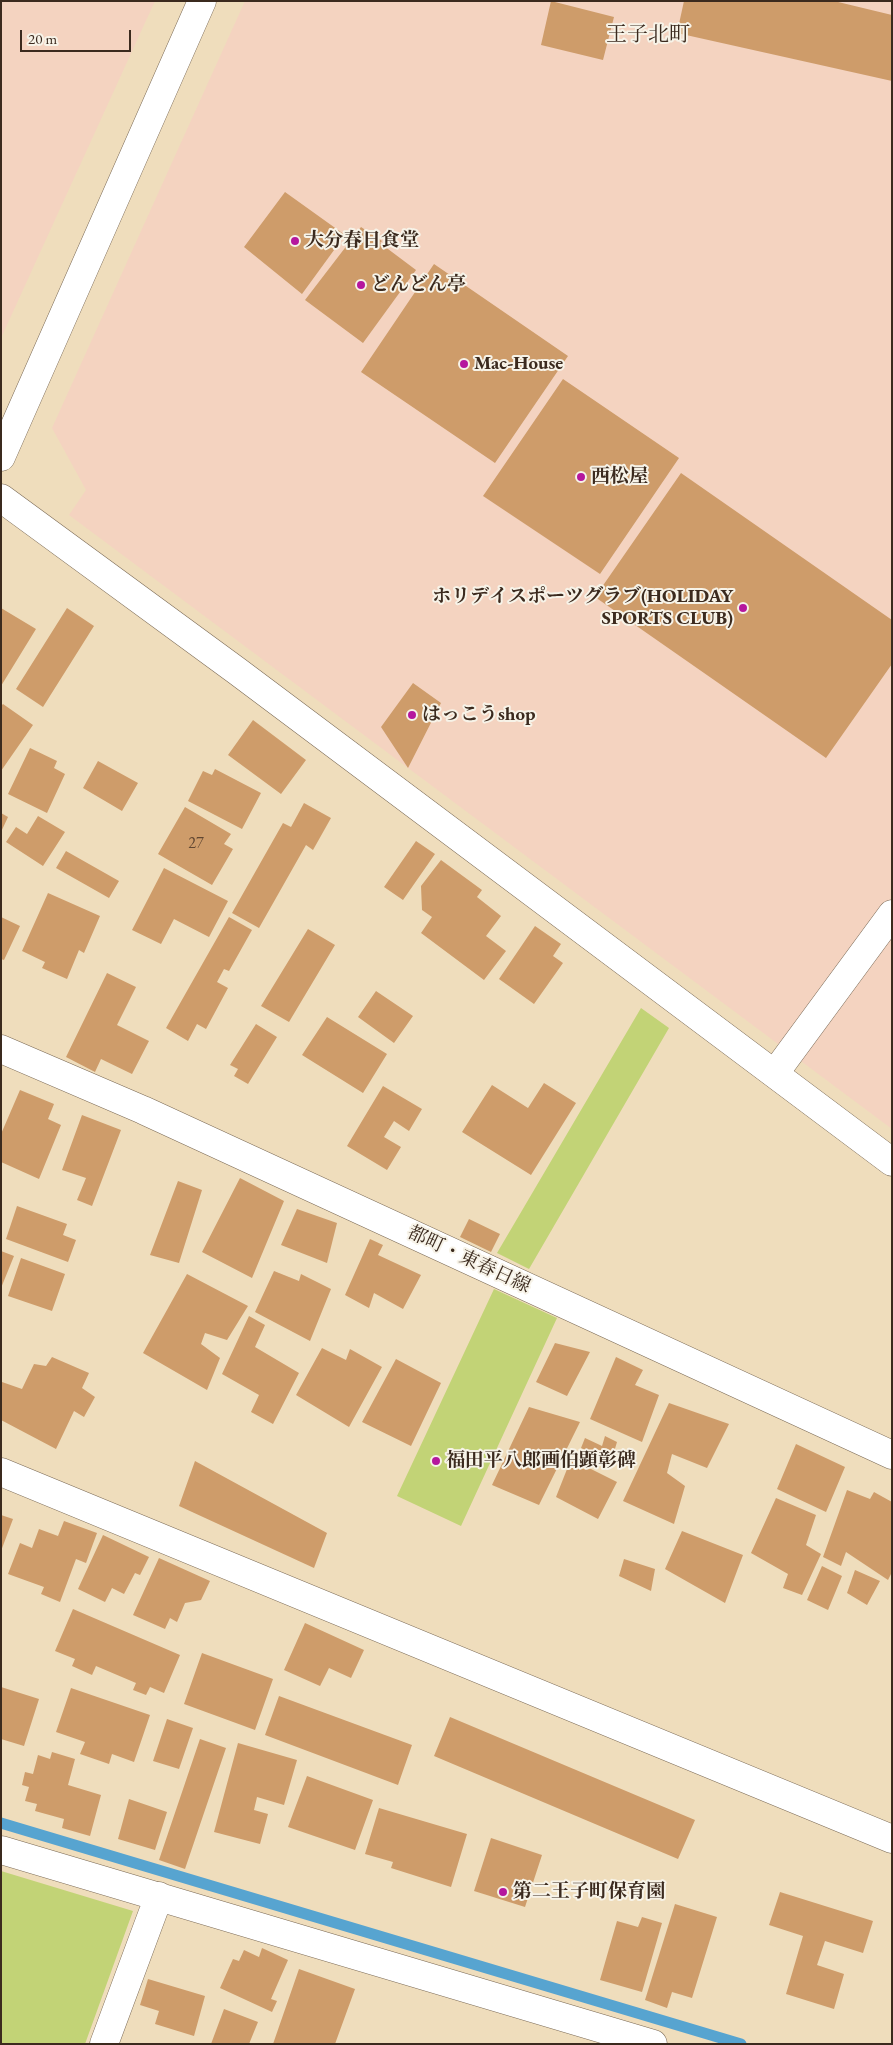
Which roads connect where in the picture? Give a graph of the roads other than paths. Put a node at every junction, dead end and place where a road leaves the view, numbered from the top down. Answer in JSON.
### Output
{"nodes":[{"id":1,"x":202,"y":1,"type":"edge"},
{"id":2,"x":1,"y":457,"type":"edge"},
{"id":3,"x":1,"y":498,"type":"edge"},
{"id":4,"x":892,"y":914,"type":"edge"},
{"id":5,"x":1,"y":1049,"type":"edge"},
{"id":6,"x":775,"y":1073,"type":"junction"},
{"id":7,"x":892,"y":1162,"type":"edge"},
{"id":8,"x":892,"y":1455,"type":"edge"},
{"id":9,"x":1,"y":1472,"type":"edge"},
{"id":10,"x":892,"y":1839,"type":"edge"},
{"id":11,"x":1,"y":1850,"type":"edge"},
{"id":12,"x":159,"y":1896,"type":"junction"},
{"id":13,"x":104,"y":2044,"type":"edge"},
{"id":14,"x":653,"y":2044,"type":"edge"}],
"edges":[{"from":1,"to":2,"type":"street"},
{"from":3,"to":6,"type":"street"},
{"from":4,"to":6,"type":"street"},
{"from":5,"to":8,"type":"street","name":"都町・東春日線"},
{"from":6,"to":7,"type":"street"},
{"from":9,"to":10,"type":"street"},
{"from":11,"to":12,"type":"street"},
{"from":12,"to":13,"type":"street"},
{"from":12,"to":14,"type":"street"}]}
